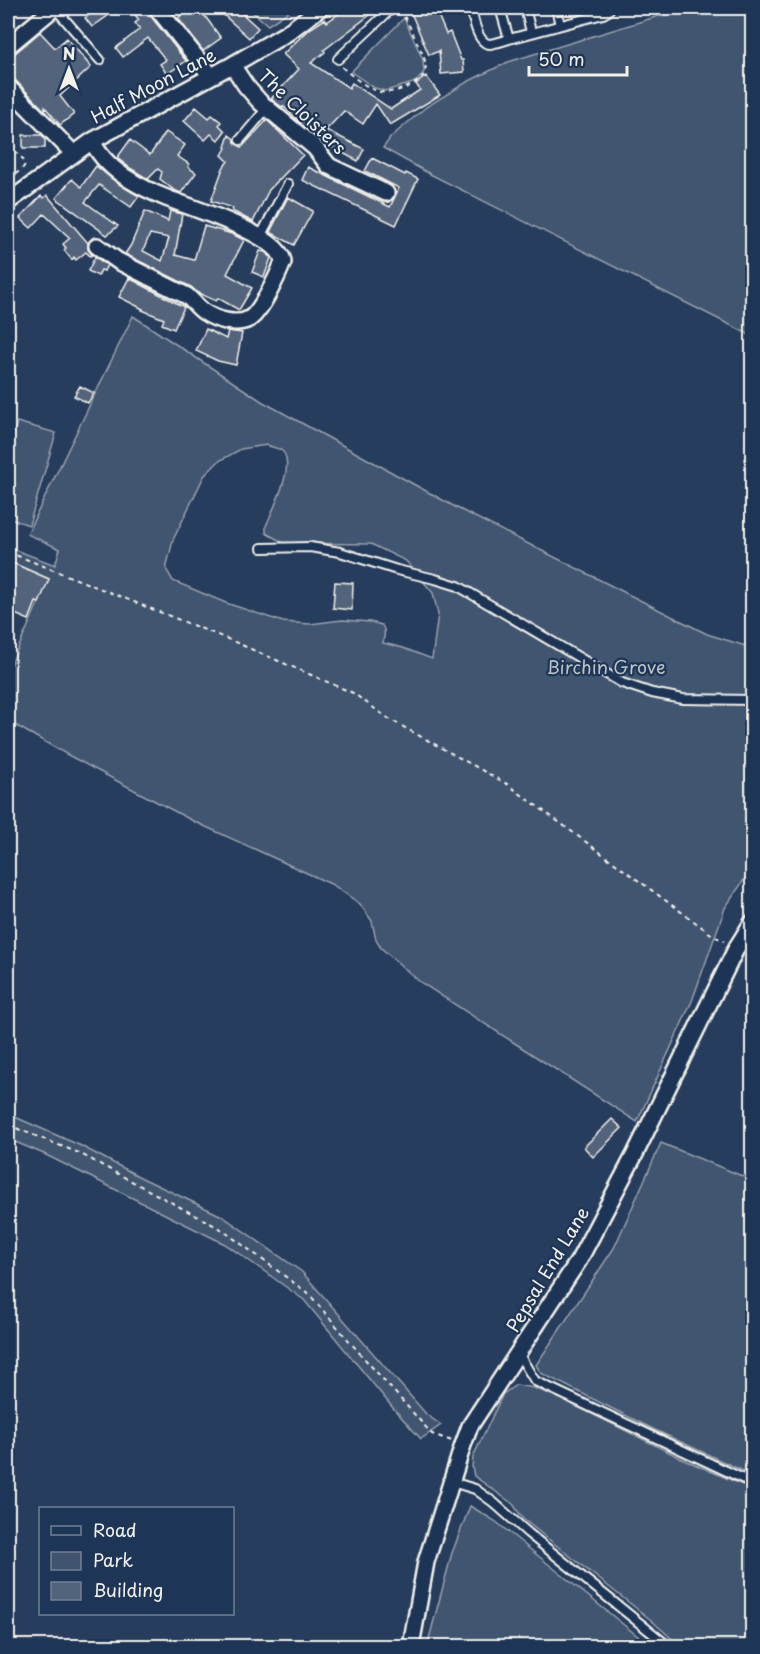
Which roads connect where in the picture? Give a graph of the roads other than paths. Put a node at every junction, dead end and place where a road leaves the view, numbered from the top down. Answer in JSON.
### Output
{"nodes":[{"id":1,"x":55,"y":8,"type":"edge"},
{"id":2,"x":157,"y":8,"type":"edge"},
{"id":3,"x":320,"y":8,"type":"edge"},
{"id":4,"x":393,"y":8,"type":"edge"},
{"id":5,"x":471,"y":8,"type":"edge"},
{"id":6,"x":500,"y":8,"type":"edge"},
{"id":7,"x":525,"y":8,"type":"edge"},
{"id":8,"x":556,"y":8,"type":"edge"},
{"id":9,"x":610,"y":8,"type":"edge"},
{"id":10,"x":561,"y":25,"type":"junction"},
{"id":11,"x":531,"y":32,"type":"junction"},
{"id":12,"x":509,"y":39,"type":"junction"},
{"id":13,"x":8,"y":46,"type":"edge"},
{"id":14,"x":338,"y":59,"type":"road end"},
{"id":15,"x":100,"y":60,"type":"dead end"},
{"id":16,"x":232,"y":65,"type":"junction"},
{"id":17,"x":211,"y":76,"type":"junction"},
{"id":18,"x":8,"y":87,"type":"edge"},
{"id":19,"x":267,"y":108,"type":"junction"},
{"id":20,"x":240,"y":140,"type":"dead end"},
{"id":21,"x":92,"y":141,"type":"junction"},
{"id":22,"x":73,"y":153,"type":"junction"},
{"id":23,"x":288,"y":184,"type":"dead end"},
{"id":24,"x":386,"y":193,"type":"dead end"},
{"id":25,"x":8,"y":201,"type":"edge"},
{"id":26,"x":260,"y":237,"type":"junction"},
{"id":27,"x":97,"y":246,"type":"dead end"},
{"id":28,"x":262,"y":548,"type":"dead end"},
{"id":29,"x":753,"y":700,"type":"edge"},
{"id":30,"x":753,"y":923,"type":"edge"},
{"id":31,"x":518,"y":1353,"type":"junction"},
{"id":32,"x":452,"y":1482,"type":"junction"},
{"id":33,"x":753,"y":1483,"type":"edge"},
{"id":34,"x":411,"y":1647,"type":"edge"},
{"id":35,"x":668,"y":1647,"type":"edge"}],
"edges":[{"from":1,"to":13,"type":"street"},
{"from":1,"to":15,"type":"lane"},
{"from":2,"to":17,"type":"street"},
{"from":3,"to":16,"type":"street","name":"Half Moon Lane"},
{"from":4,"to":14,"type":"lane"},
{"from":5,"to":12,"type":"lane"},
{"from":6,"to":12,"type":"lane"},
{"from":7,"to":11,"type":"lane"},
{"from":8,"to":10,"type":"lane"},
{"from":9,"to":10,"type":"lane"},
{"from":10,"to":11,"type":"lane"},
{"from":11,"to":12,"type":"lane"},
{"from":16,"to":17,"type":"street","name":"Half Moon Lane"},
{"from":16,"to":19,"type":"street","name":"The Cloisters"},
{"from":17,"to":21,"type":"street","name":"Half Moon Lane"},
{"from":18,"to":22,"type":"street"},
{"from":19,"to":20,"type":"lane"},
{"from":19,"to":24,"type":"street","name":"The Cloisters"},
{"from":21,"to":22,"type":"street","name":"Half Moon Lane"},
{"from":21,"to":26,"type":"street"},
{"from":22,"to":25,"type":"street","name":"Half Moon Lane"},
{"from":23,"to":26,"type":"lane"},
{"from":26,"to":27,"type":"street"},
{"from":28,"to":29,"type":"lane"},
{"from":30,"to":31,"type":"street","name":"Pepsal End Lane"},
{"from":31,"to":32,"type":"street","name":"Pepsal End Lane"},
{"from":31,"to":33,"type":"lane"},
{"from":32,"to":34,"type":"street","name":"Pepsal End Lane"},
{"from":32,"to":35,"type":"lane"}]}
